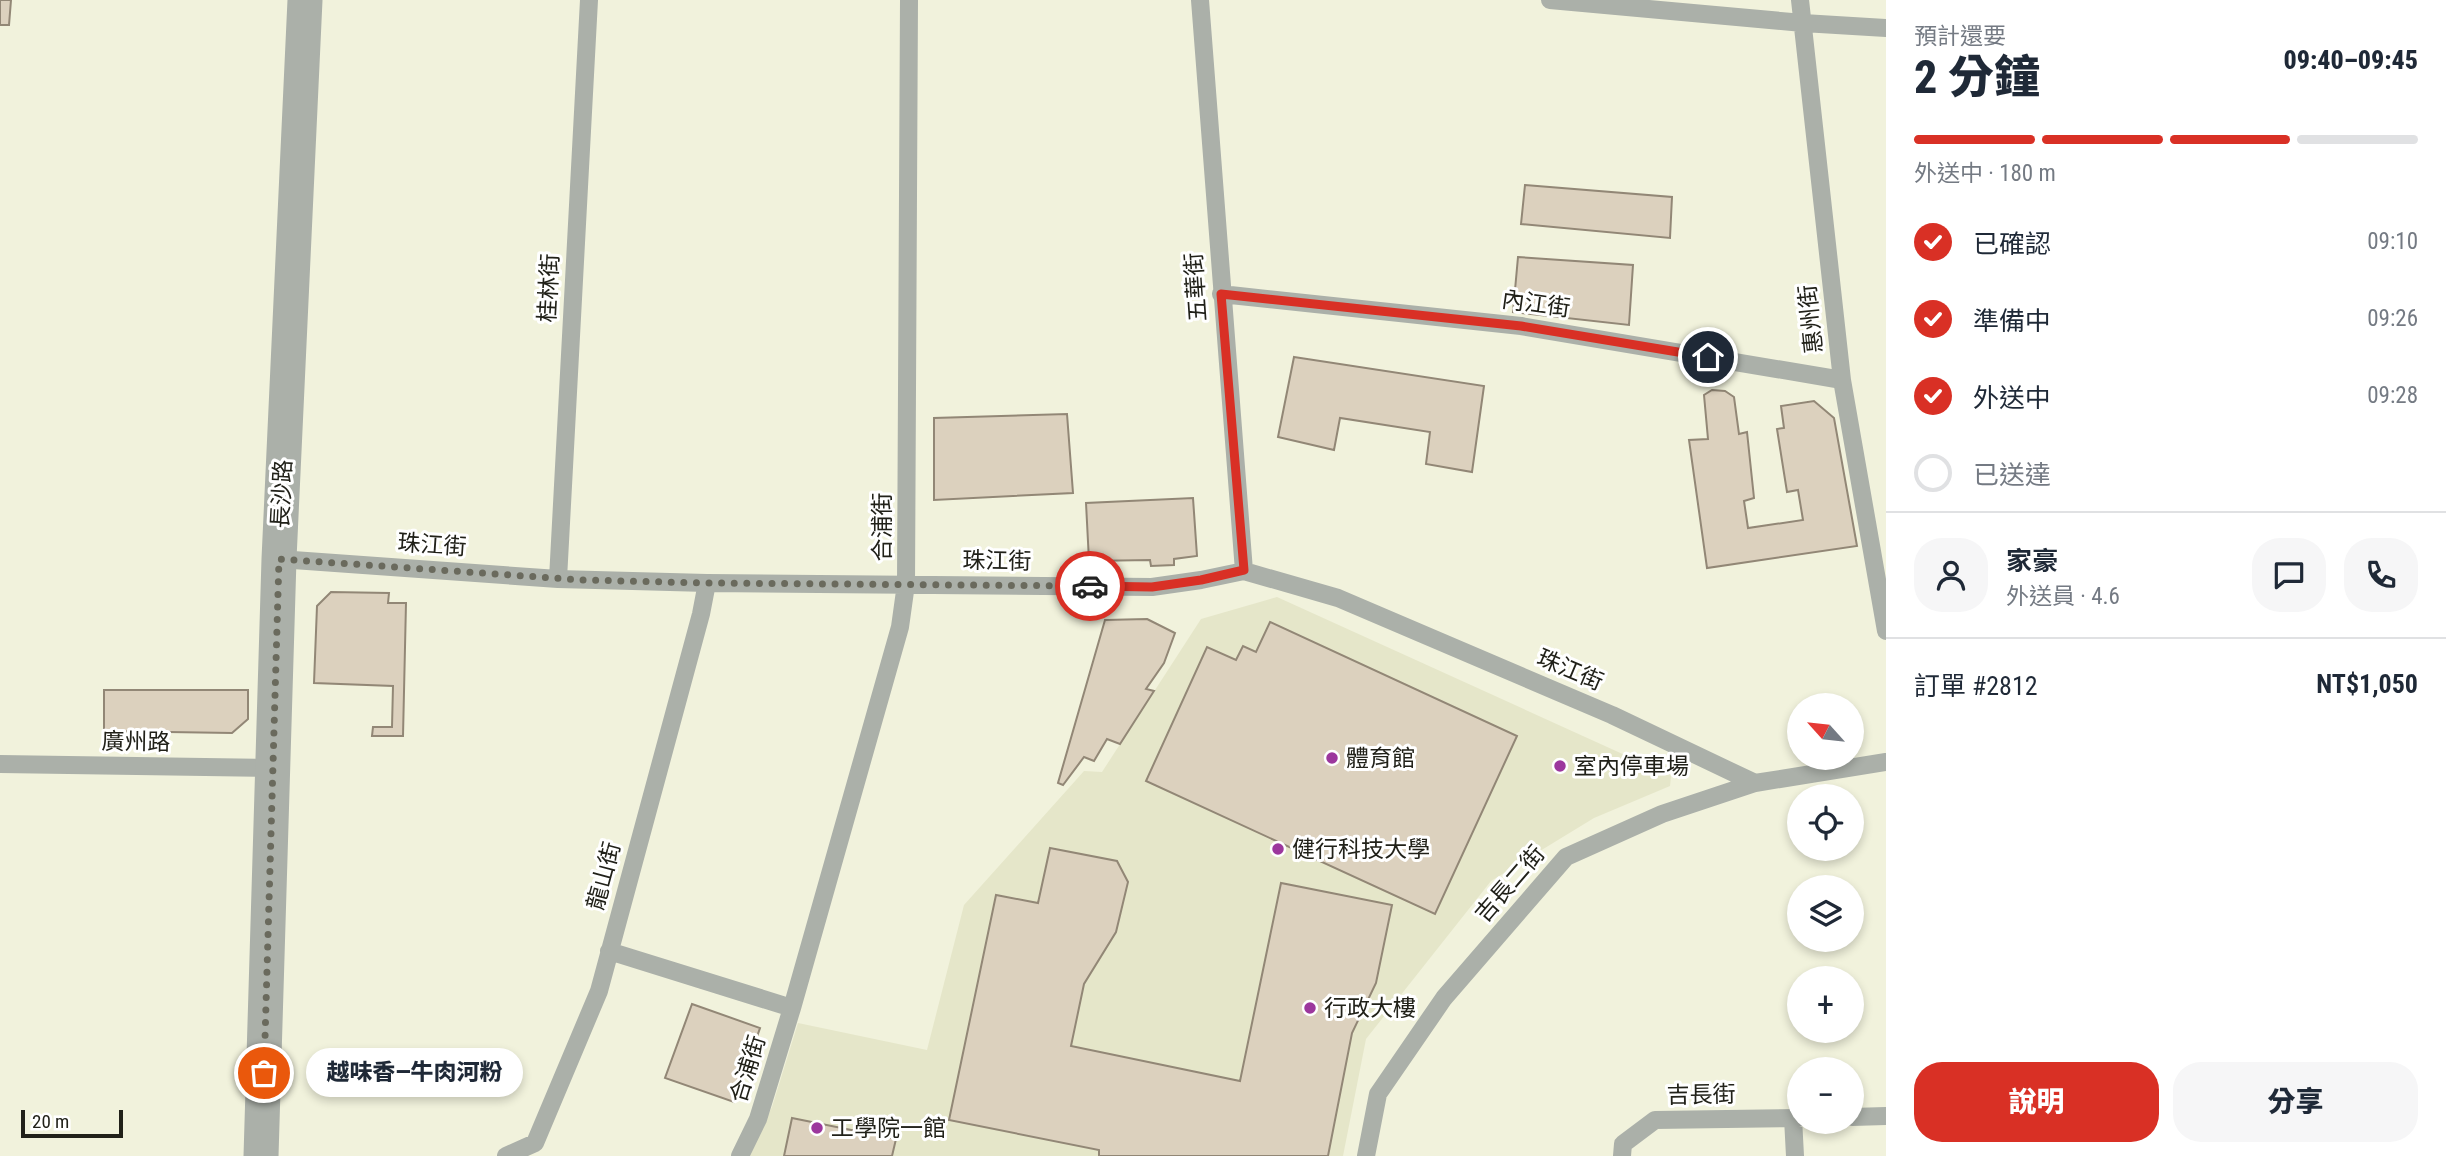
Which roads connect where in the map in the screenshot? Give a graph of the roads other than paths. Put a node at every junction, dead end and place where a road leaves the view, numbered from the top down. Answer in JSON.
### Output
{"nodes":[{"id":1,"x":305,"y":0,"type":"edge"},
{"id":2,"x":589,"y":0,"type":"edge"},
{"id":3,"x":909,"y":0,"type":"edge"},
{"id":4,"x":1200,"y":0,"type":"edge"},
{"id":5,"x":1550,"y":0,"type":"edge"},
{"id":6,"x":1800,"y":0,"type":"edge"},
{"id":7,"x":1803,"y":23,"type":"junction"},
{"id":8,"x":1886,"y":28,"type":"edge"},
{"id":9,"x":1221,"y":294,"type":"junction"},
{"id":10,"x":1842,"y":380,"type":"junction"},
{"id":11,"x":279,"y":559,"type":"junction"},
{"id":12,"x":1244,"y":570,"type":"junction"},
{"id":13,"x":558,"y":579,"type":"junction"},
{"id":14,"x":707,"y":583,"type":"junction"},
{"id":15,"x":906,"y":584,"type":"junction"},
{"id":16,"x":1886,"y":631,"type":"edge"},
{"id":17,"x":1886,"y":762,"type":"edge"},
{"id":18,"x":0,"y":764,"type":"edge"},
{"id":19,"x":272,"y":768,"type":"junction"},
{"id":20,"x":1755,"y":783,"type":"junction"},
{"id":21,"x":609,"y":951,"type":"junction"},
{"id":22,"x":792,"y":1008,"type":"junction"},
{"id":23,"x":1886,"y":1116,"type":"edge"},
{"id":24,"x":1864,"y":1117,"type":"edge"},
{"id":25,"x":1787,"y":1118,"type":"edge"},
{"id":26,"x":1796,"y":1134,"type":"edge"},
{"id":27,"x":533,"y":1149,"type":"edge"},
{"id":28,"x":261,"y":1156,"type":"edge"},
{"id":29,"x":506,"y":1156,"type":"edge"},
{"id":30,"x":740,"y":1156,"type":"edge"},
{"id":31,"x":1366,"y":1156,"type":"edge"},
{"id":32,"x":1622,"y":1156,"type":"edge"},
{"id":33,"x":1795,"y":1156,"type":"edge"}],
"edges":[{"from":1,"to":11,"type":"street","name":"長沙路"},
{"from":2,"to":13,"type":"lane","name":"桂林街"},
{"from":3,"to":15,"type":"lane","name":"合浦街"},
{"from":4,"to":9,"type":"lane","name":"五華街"},
{"from":5,"to":7,"type":"lane"},
{"from":6,"to":7,"type":"lane","name":"惠州街"},
{"from":7,"to":8,"type":"lane"},
{"from":7,"to":10,"type":"lane","name":"惠州街"},
{"from":9,"to":10,"type":"lane","name":"內江街"},
{"from":9,"to":12,"type":"lane","name":"五華街"},
{"from":10,"to":16,"type":"lane","name":"惠州街"},
{"from":11,"to":13,"type":"lane","name":"珠江街"},
{"from":11,"to":19,"type":"street","name":"長沙路"},
{"from":12,"to":15,"type":"lane","name":"珠江街"},
{"from":12,"to":20,"type":"lane","name":"珠江街"},
{"from":13,"to":14,"type":"lane","name":"珠江街"},
{"from":14,"to":15,"type":"lane","name":"珠江街"},
{"from":14,"to":21,"type":"lane","name":"龍山街"},
{"from":15,"to":22,"type":"lane","name":"合浦街"},
{"from":17,"to":20,"type":"lane","name":"吉長二街"},
{"from":18,"to":19,"type":"lane","name":"廣州路"},
{"from":19,"to":28,"type":"street","name":"長沙路"},
{"from":20,"to":31,"type":"lane","name":"吉長二街"},
{"from":21,"to":22,"type":"lane"},
{"from":21,"to":27,"type":"lane","name":"龍山街"},
{"from":22,"to":30,"type":"lane","name":"合浦街"},
{"from":23,"to":24,"type":"lane"},
{"from":25,"to":32,"type":"lane","name":"吉長街"},
{"from":26,"to":33,"type":"lane"},
{"from":27,"to":29,"type":"lane","name":"龍山街"}]}
